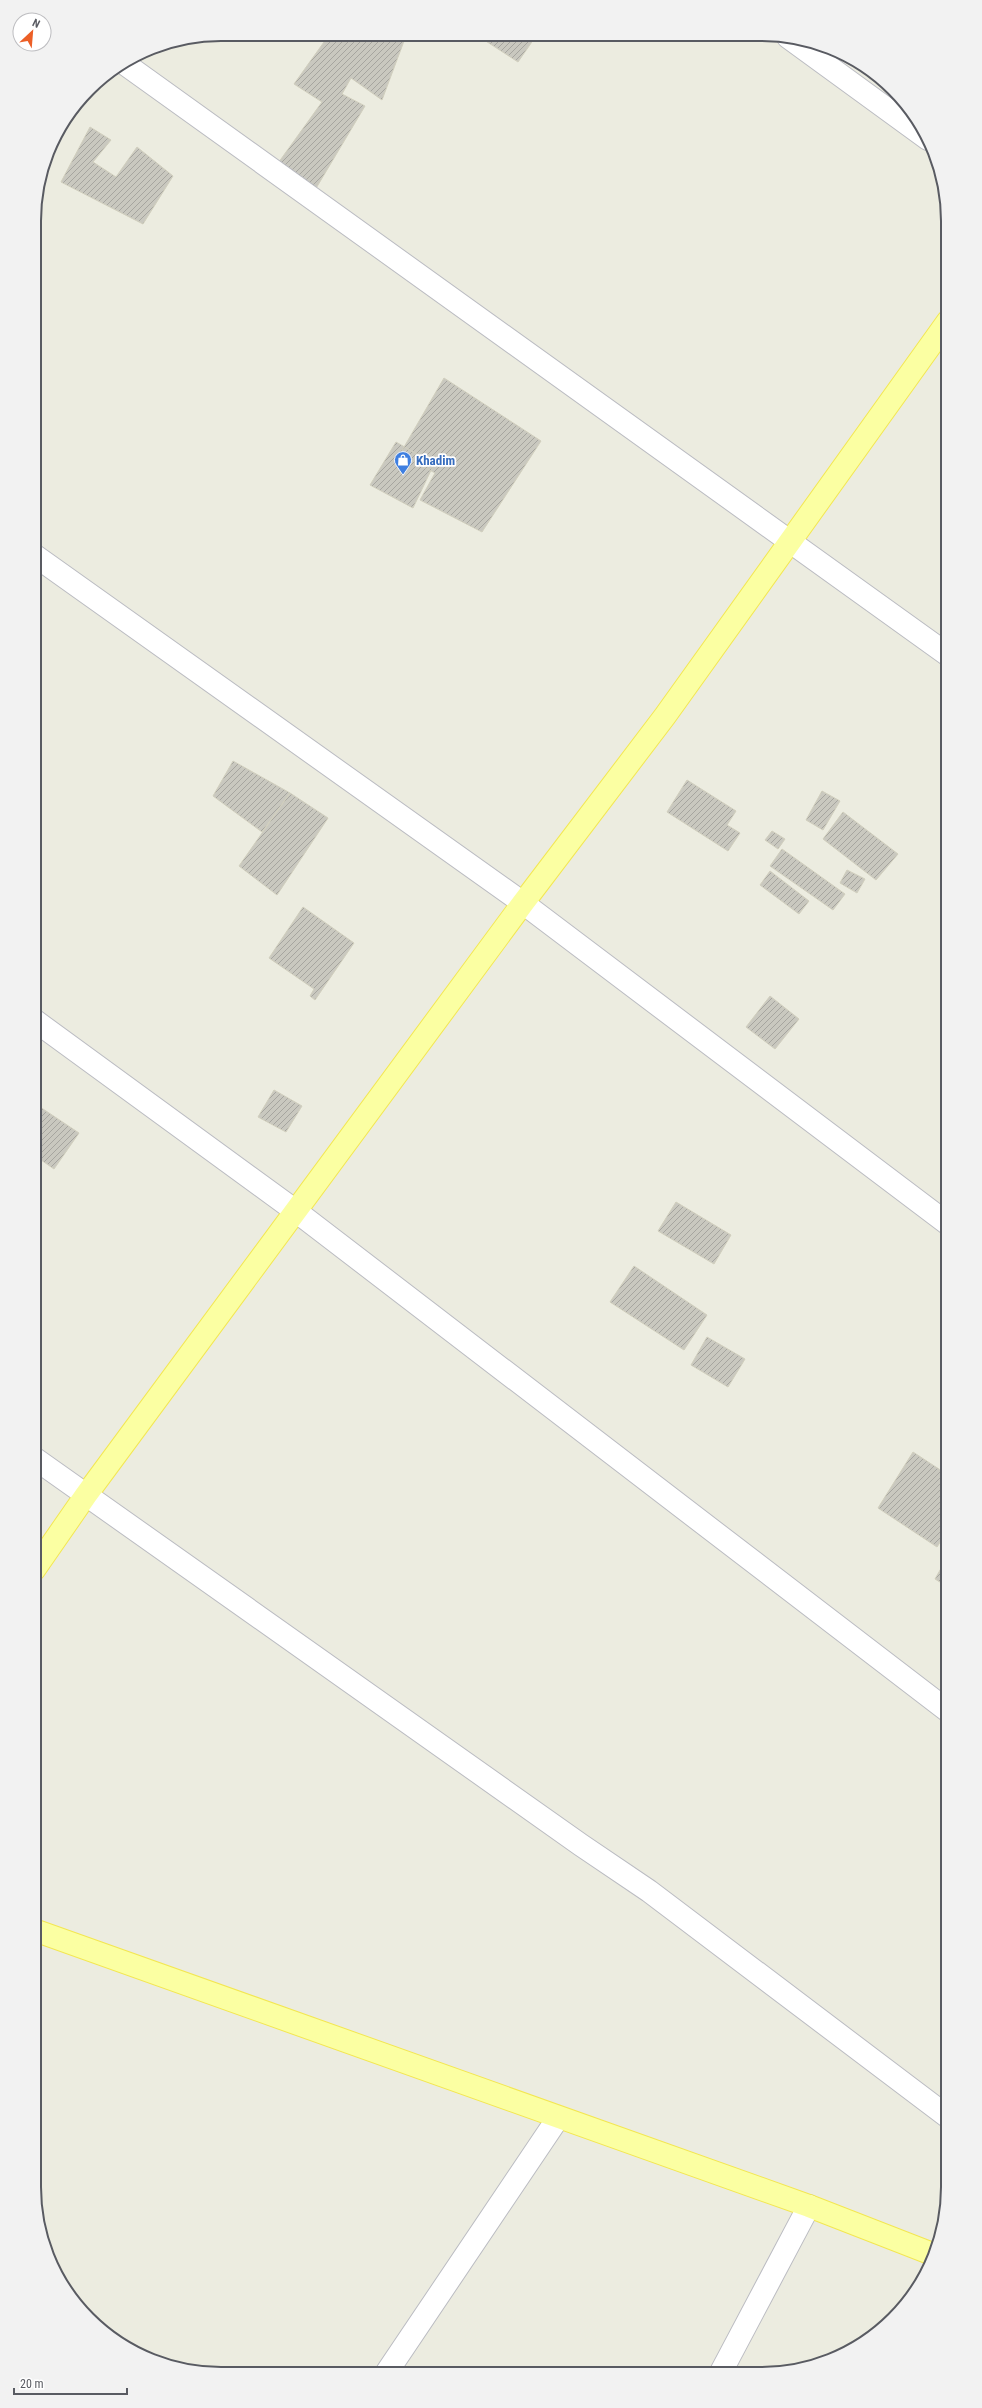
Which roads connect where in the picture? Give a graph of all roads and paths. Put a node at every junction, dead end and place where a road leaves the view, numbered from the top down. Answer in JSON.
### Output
{"nodes":[{"id":1,"x":796,"y":44,"type":"edge"},
{"id":2,"x":128,"y":67,"type":"edge"},
{"id":3,"x":917,"y":131,"type":"edge"},
{"id":4,"x":941,"y":332,"type":"edge"},
{"id":5,"x":791,"y":542,"type":"junction"},
{"id":6,"x":41,"y":560,"type":"edge"},
{"id":7,"x":941,"y":650,"type":"edge"},
{"id":8,"x":523,"y":903,"type":"junction"},
{"id":9,"x":41,"y":1025,"type":"edge"},
{"id":10,"x":297,"y":1212,"type":"junction"},
{"id":11,"x":941,"y":1219,"type":"edge"},
{"id":12,"x":41,"y":1463,"type":"edge"},
{"id":13,"x":86,"y":1495,"type":"junction"},
{"id":14,"x":41,"y":1560,"type":"edge"},
{"id":15,"x":941,"y":1706,"type":"edge"},
{"id":16,"x":41,"y":1933,"type":"edge"},
{"id":17,"x":941,"y":2112,"type":"edge"},
{"id":18,"x":558,"y":2118,"type":"junction"},
{"id":19,"x":809,"y":2206,"type":"junction"},
{"id":20,"x":928,"y":2252,"type":"edge"},
{"id":21,"x":390,"y":2367,"type":"edge"},
{"id":22,"x":724,"y":2367,"type":"edge"}],
"edges":[{"from":1,"to":3,"type":"street"},
{"from":2,"to":5,"type":"street"},
{"from":4,"to":5,"type":"main road"},
{"from":5,"to":7,"type":"street"},
{"from":5,"to":8,"type":"main road"},
{"from":6,"to":8,"type":"street"},
{"from":8,"to":10,"type":"main road"},
{"from":8,"to":11,"type":"street"},
{"from":9,"to":10,"type":"street"},
{"from":10,"to":13,"type":"main road"},
{"from":10,"to":15,"type":"street"},
{"from":12,"to":13,"type":"street"},
{"from":13,"to":14,"type":"main road"},
{"from":13,"to":17,"type":"street"},
{"from":16,"to":18,"type":"main road"},
{"from":18,"to":19,"type":"main road"},
{"from":18,"to":21,"type":"street"},
{"from":19,"to":20,"type":"main road"},
{"from":19,"to":22,"type":"street"}]}
